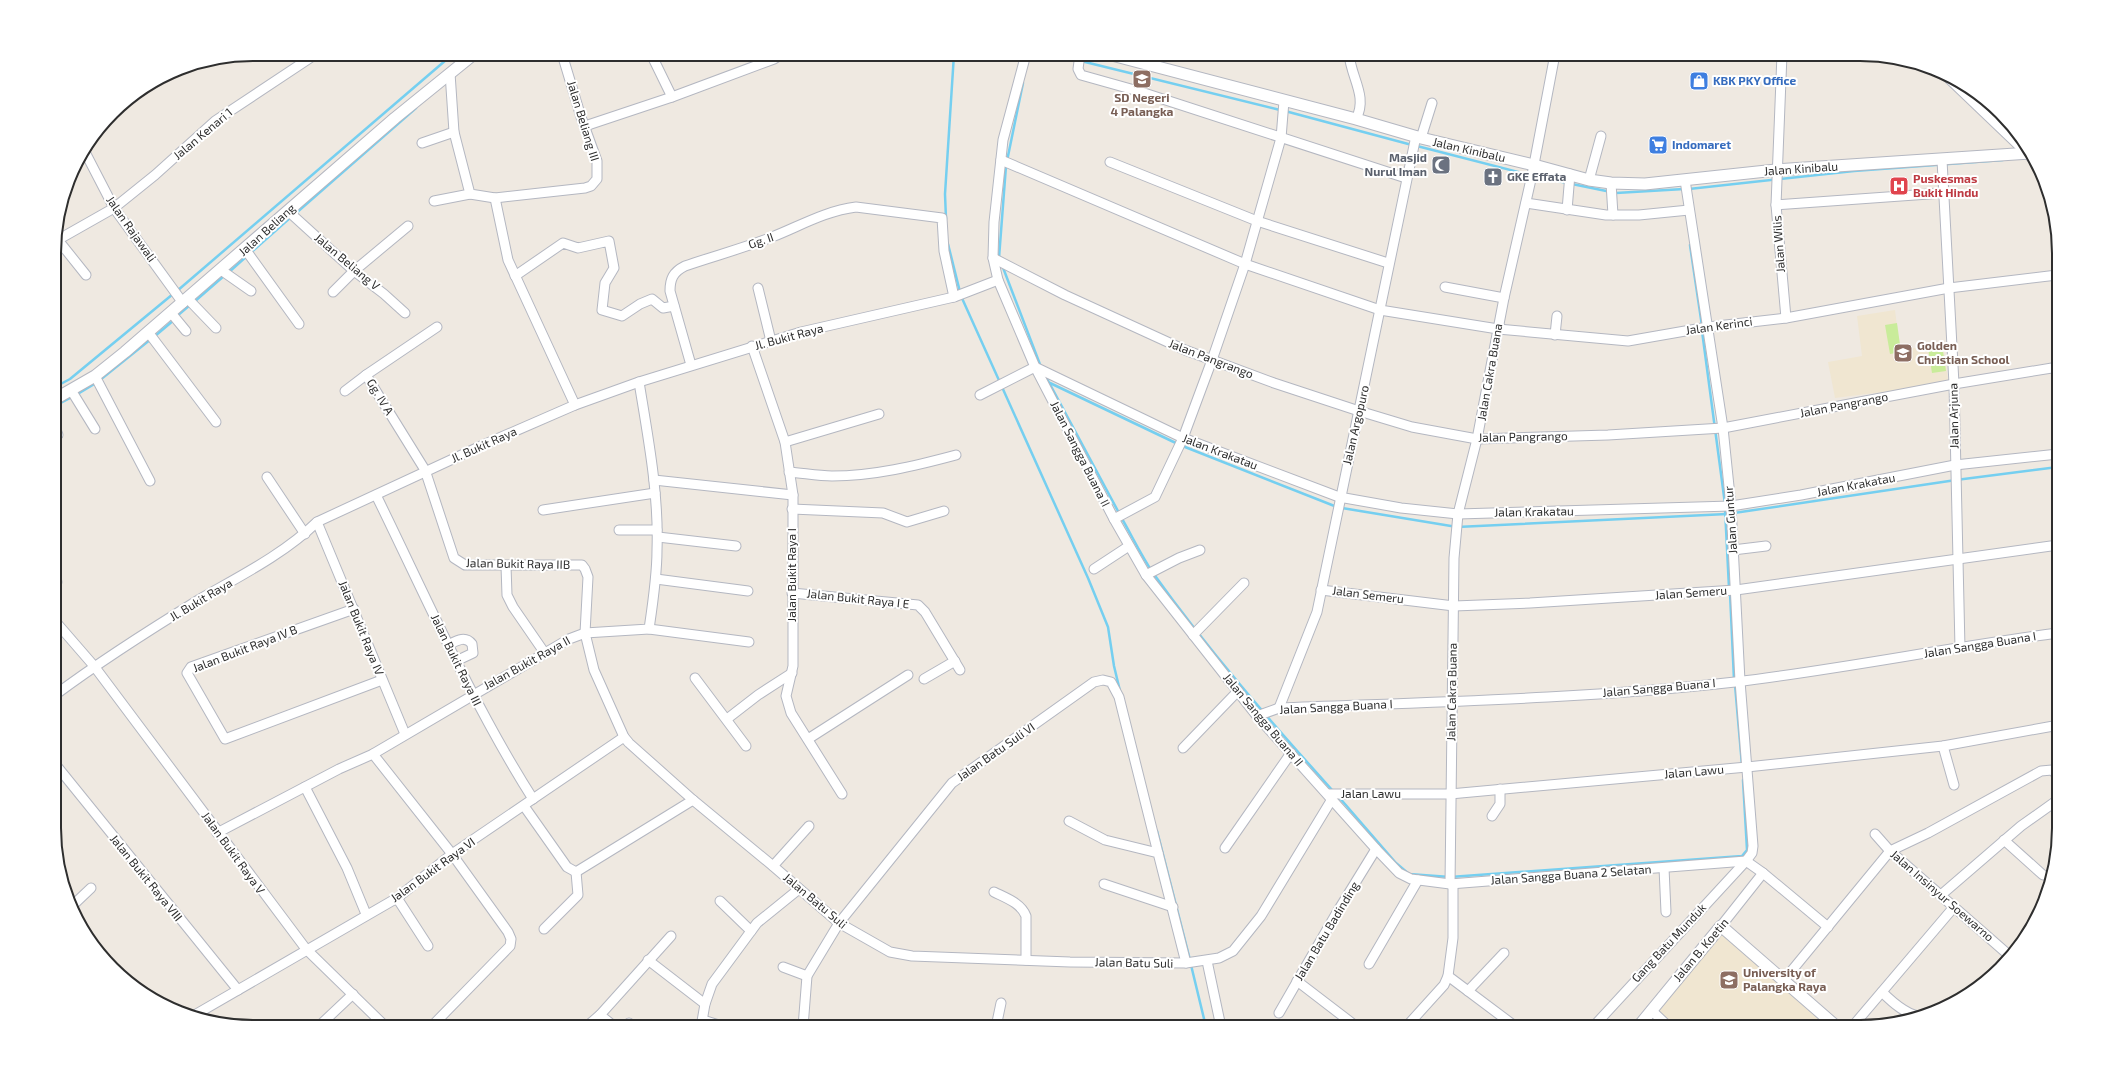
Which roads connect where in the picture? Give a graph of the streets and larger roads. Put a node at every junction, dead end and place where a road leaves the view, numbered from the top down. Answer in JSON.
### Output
{"nodes":[{"id":1,"x":305,"y":61,"type":"edge"},
{"id":2,"x":465,"y":61,"type":"edge"},
{"id":3,"x":564,"y":61,"type":"edge"},
{"id":4,"x":654,"y":61,"type":"edge"},
{"id":5,"x":769,"y":61,"type":"edge"},
{"id":6,"x":1024,"y":61,"type":"edge"},
{"id":7,"x":1079,"y":61,"type":"edge"},
{"id":8,"x":1134,"y":61,"type":"edge"},
{"id":9,"x":1351,"y":61,"type":"edge"},
{"id":10,"x":1554,"y":61,"type":"edge"},
{"id":11,"x":1782,"y":61,"type":"edge"},
{"id":12,"x":450,"y":73,"type":"junction"},
{"id":13,"x":1960,"y":89,"type":"edge"},
{"id":14,"x":672,"y":97,"type":"junction"},
{"id":15,"x":1284,"y":101,"type":"junction"},
{"id":16,"x":1432,"y":103,"type":"dead end"},
{"id":17,"x":1356,"y":119,"type":"junction"},
{"id":18,"x":585,"y":126,"type":"junction"},
{"id":19,"x":454,"y":132,"type":"junction"},
{"id":20,"x":1601,"y":136,"type":"dead end"},
{"id":21,"x":1418,"y":137,"type":"junction"},
{"id":22,"x":1281,"y":138,"type":"junction"},
{"id":23,"x":422,"y":143,"type":"dead end"},
{"id":24,"x":2019,"y":144,"type":"edge"},
{"id":25,"x":2025,"y":155,"type":"edge"},
{"id":26,"x":87,"y":156,"type":"edge"},
{"id":27,"x":1001,"y":160,"type":"junction"},
{"id":28,"x":1942,"y":160,"type":"junction"},
{"id":29,"x":1110,"y":162,"type":"dead end"},
{"id":30,"x":1534,"y":165,"type":"junction"},
{"id":31,"x":1776,"y":170,"type":"junction"},
{"id":32,"x":1570,"y":174,"type":"junction"},
{"id":33,"x":1406,"y":178,"type":"junction"},
{"id":34,"x":1589,"y":180,"type":"junction"},
{"id":35,"x":1685,"y":180,"type":"junction"},
{"id":36,"x":1611,"y":183,"type":"junction"},
{"id":37,"x":1943,"y":193,"type":"junction"},
{"id":38,"x":470,"y":194,"type":"junction"},
{"id":39,"x":495,"y":198,"type":"junction"},
{"id":40,"x":434,"y":201,"type":"dead end"},
{"id":41,"x":1526,"y":204,"type":"junction"},
{"id":42,"x":1776,"y":205,"type":"junction"},
{"id":43,"x":114,"y":208,"type":"junction"},
{"id":44,"x":1567,"y":210,"type":"junction"},
{"id":45,"x":1689,"y":210,"type":"junction"},
{"id":46,"x":288,"y":211,"type":"junction"},
{"id":47,"x":1613,"y":215,"type":"junction"},
{"id":48,"x":1257,"y":221,"type":"junction"},
{"id":49,"x":408,"y":226,"type":"dead end"},
{"id":50,"x":61,"y":238,"type":"edge"},
{"id":51,"x":61,"y":246,"type":"edge"},
{"id":52,"x":245,"y":249,"type":"junction"},
{"id":53,"x":993,"y":258,"type":"junction"},
{"id":54,"x":1388,"y":263,"type":"junction"},
{"id":55,"x":1245,"y":264,"type":"junction"},
{"id":56,"x":221,"y":270,"type":"junction"},
{"id":57,"x":354,"y":271,"type":"junction"},
{"id":58,"x":86,"y":274,"type":"dead end"},
{"id":59,"x":515,"y":276,"type":"junction"},
{"id":60,"x":2052,"y":276,"type":"edge"},
{"id":61,"x":998,"y":280,"type":"junction"},
{"id":62,"x":1445,"y":287,"type":"dead end"},
{"id":63,"x":758,"y":288,"type":"dead end"},
{"id":64,"x":1949,"y":288,"type":"junction"},
{"id":65,"x":251,"y":291,"type":"dead end"},
{"id":66,"x":333,"y":292,"type":"dead end"},
{"id":67,"x":956,"y":296,"type":"junction"},
{"id":68,"x":1504,"y":298,"type":"junction"},
{"id":69,"x":186,"y":301,"type":"junction"},
{"id":70,"x":674,"y":306,"type":"junction"},
{"id":71,"x":1380,"y":310,"type":"junction"},
{"id":72,"x":405,"y":313,"type":"dead end"},
{"id":73,"x":172,"y":314,"type":"junction"},
{"id":74,"x":1557,"y":316,"type":"dead end"},
{"id":75,"x":1786,"y":318,"type":"junction"},
{"id":76,"x":298,"y":324,"type":"dead end"},
{"id":77,"x":437,"y":327,"type":"dead end"},
{"id":78,"x":1708,"y":327,"type":"junction"},
{"id":79,"x":216,"y":328,"type":"dead end"},
{"id":80,"x":1498,"y":329,"type":"junction"},
{"id":81,"x":186,"y":331,"type":"dead end"},
{"id":82,"x":148,"y":332,"type":"junction"},
{"id":83,"x":1555,"y":335,"type":"junction"},
{"id":84,"x":771,"y":341,"type":"junction"},
{"id":85,"x":752,"y":346,"type":"junction"},
{"id":86,"x":1212,"y":360,"type":"junction"},
{"id":87,"x":691,"y":365,"type":"junction"},
{"id":88,"x":1035,"y":367,"type":"junction"},
{"id":89,"x":2052,"y":368,"type":"edge"},
{"id":90,"x":366,"y":375,"type":"junction"},
{"id":91,"x":95,"y":376,"type":"junction"},
{"id":92,"x":639,"y":382,"type":"junction"},
{"id":93,"x":1954,"y":384,"type":"junction"},
{"id":94,"x":71,"y":390,"type":"junction"},
{"id":95,"x":345,"y":391,"type":"dead end"},
{"id":96,"x":980,"y":395,"type":"dead end"},
{"id":97,"x":61,"y":396,"type":"edge"},
{"id":98,"x":575,"y":405,"type":"junction"},
{"id":99,"x":1359,"y":411,"type":"junction"},
{"id":100,"x":879,"y":414,"type":"dead end"},
{"id":101,"x":216,"y":422,"type":"dead end"},
{"id":102,"x":1723,"y":428,"type":"junction"},
{"id":103,"x":95,"y":429,"type":"dead end"},
{"id":104,"x":1183,"y":438,"type":"junction"},
{"id":105,"x":1477,"y":439,"type":"junction"},
{"id":106,"x":785,"y":442,"type":"junction"},
{"id":107,"x":956,"y":455,"type":"dead end"},
{"id":108,"x":2052,"y":455,"type":"edge"},
{"id":109,"x":1955,"y":466,"type":"junction"},
{"id":110,"x":425,"y":470,"type":"junction"},
{"id":111,"x":789,"y":472,"type":"junction"},
{"id":112,"x":268,"y":477,"type":"dead end"},
{"id":113,"x":654,"y":480,"type":"junction"},
{"id":114,"x":150,"y":481,"type":"dead end"},
{"id":115,"x":655,"y":493,"type":"junction"},
{"id":116,"x":376,"y":495,"type":"junction"},
{"id":117,"x":793,"y":495,"type":"junction"},
{"id":118,"x":1340,"y":497,"type":"junction"},
{"id":119,"x":1731,"y":506,"type":"junction"},
{"id":120,"x":792,"y":509,"type":"junction"},
{"id":121,"x":544,"y":510,"type":"dead end"},
{"id":122,"x":944,"y":511,"type":"dead end"},
{"id":123,"x":1458,"y":514,"type":"junction"},
{"id":124,"x":1114,"y":519,"type":"junction"},
{"id":125,"x":317,"y":522,"type":"junction"},
{"id":126,"x":619,"y":530,"type":"dead end"},
{"id":127,"x":658,"y":533,"type":"junction"},
{"id":128,"x":304,"y":534,"type":"junction"},
{"id":129,"x":736,"y":546,"type":"dead end"},
{"id":130,"x":1129,"y":546,"type":"junction"},
{"id":131,"x":1766,"y":546,"type":"dead end"},
{"id":132,"x":2052,"y":546,"type":"edge"},
{"id":133,"x":1200,"y":550,"type":"dead end"},
{"id":134,"x":1733,"y":550,"type":"junction"},
{"id":135,"x":1958,"y":558,"type":"junction"},
{"id":136,"x":506,"y":566,"type":"junction"},
{"id":137,"x":1094,"y":569,"type":"dead end"},
{"id":138,"x":1146,"y":575,"type":"junction"},
{"id":139,"x":656,"y":579,"type":"junction"},
{"id":140,"x":1244,"y":583,"type":"dead end"},
{"id":141,"x":1321,"y":590,"type":"junction"},
{"id":142,"x":1736,"y":590,"type":"junction"},
{"id":143,"x":748,"y":591,"type":"dead end"},
{"id":144,"x":792,"y":593,"type":"junction"},
{"id":145,"x":1454,"y":606,"type":"junction"},
{"id":146,"x":354,"y":610,"type":"junction"},
{"id":147,"x":61,"y":628,"type":"edge"},
{"id":148,"x":649,"y":629,"type":"junction"},
{"id":149,"x":585,"y":634,"type":"junction"},
{"id":150,"x":2052,"y":634,"type":"edge"},
{"id":151,"x":1193,"y":635,"type":"junction"},
{"id":152,"x":749,"y":642,"type":"dead end"},
{"id":153,"x":448,"y":645,"type":"junction"},
{"id":154,"x":1960,"y":648,"type":"junction"},
{"id":155,"x":544,"y":652,"type":"junction"},
{"id":156,"x":456,"y":661,"type":"junction"},
{"id":157,"x":955,"y":661,"type":"junction"},
{"id":158,"x":94,"y":666,"type":"junction"},
{"id":159,"x":960,"y":670,"type":"dead end"},
{"id":160,"x":792,"y":673,"type":"junction"},
{"id":161,"x":908,"y":675,"type":"dead end"},
{"id":162,"x":695,"y":678,"type":"dead end"},
{"id":163,"x":924,"y":679,"type":"dead end"},
{"id":164,"x":382,"y":680,"type":"junction"},
{"id":165,"x":1740,"y":681,"type":"junction"},
{"id":166,"x":61,"y":691,"type":"edge"},
{"id":167,"x":1238,"y":691,"type":"junction"},
{"id":168,"x":474,"y":694,"type":"junction"},
{"id":169,"x":1452,"y":702,"type":"junction"},
{"id":170,"x":1279,"y":708,"type":"junction"},
{"id":171,"x":1257,"y":716,"type":"junction"},
{"id":172,"x":727,"y":719,"type":"junction"},
{"id":173,"x":2052,"y":726,"type":"edge"},
{"id":174,"x":405,"y":734,"type":"junction"},
{"id":175,"x":624,"y":737,"type":"junction"},
{"id":176,"x":808,"y":739,"type":"junction"},
{"id":177,"x":746,"y":746,"type":"dead end"},
{"id":178,"x":1943,"y":746,"type":"junction"},
{"id":179,"x":1183,"y":748,"type":"dead end"},
{"id":180,"x":1291,"y":753,"type":"junction"},
{"id":181,"x":373,"y":754,"type":"junction"},
{"id":182,"x":1747,"y":767,"type":"junction"},
{"id":183,"x":2052,"y":770,"type":"edge"},
{"id":184,"x":61,"y":771,"type":"edge"},
{"id":185,"x":1954,"y":785,"type":"dead end"},
{"id":186,"x":305,"y":787,"type":"junction"},
{"id":187,"x":1500,"y":789,"type":"junction"},
{"id":188,"x":842,"y":794,"type":"dead end"},
{"id":189,"x":1450,"y":794,"type":"junction"},
{"id":190,"x":1330,"y":796,"type":"junction"},
{"id":191,"x":533,"y":799,"type":"junction"},
{"id":192,"x":693,"y":800,"type":"junction"},
{"id":193,"x":2052,"y":803,"type":"edge"},
{"id":194,"x":524,"y":806,"type":"junction"},
{"id":195,"x":1492,"y":816,"type":"dead end"},
{"id":196,"x":1069,"y":821,"type":"dead end"},
{"id":197,"x":809,"y":826,"type":"dead end"},
{"id":198,"x":218,"y":833,"type":"junction"},
{"id":199,"x":1875,"y":834,"type":"dead end"},
{"id":200,"x":2004,"y":840,"type":"junction"},
{"id":201,"x":1225,"y":848,"type":"dead end"},
{"id":202,"x":1376,"y":849,"type":"junction"},
{"id":203,"x":1890,"y":851,"type":"junction"},
{"id":204,"x":1158,"y":853,"type":"junction"},
{"id":205,"x":452,"y":854,"type":"junction"},
{"id":206,"x":1746,"y":861,"type":"junction"},
{"id":207,"x":773,"y":866,"type":"junction"},
{"id":208,"x":1664,"y":868,"type":"junction"},
{"id":209,"x":576,"y":872,"type":"junction"},
{"id":210,"x":1763,"y":873,"type":"junction"},
{"id":211,"x":2043,"y":875,"type":"dead end"},
{"id":212,"x":1418,"y":880,"type":"junction"},
{"id":213,"x":1104,"y":884,"type":"dead end"},
{"id":214,"x":1451,"y":884,"type":"junction"},
{"id":215,"x":91,"y":888,"type":"dead end"},
{"id":216,"x":799,"y":888,"type":"junction"},
{"id":217,"x":994,"y":892,"type":"dead end"},
{"id":218,"x":1941,"y":895,"type":"junction"},
{"id":219,"x":397,"y":898,"type":"junction"},
{"id":220,"x":720,"y":901,"type":"dead end"},
{"id":221,"x":76,"y":902,"type":"edge"},
{"id":222,"x":1173,"y":907,"type":"junction"},
{"id":223,"x":1954,"y":907,"type":"junction"},
{"id":224,"x":1666,"y":912,"type":"dead end"},
{"id":225,"x":366,"y":914,"type":"junction"},
{"id":226,"x":839,"y":923,"type":"junction"},
{"id":227,"x":1721,"y":926,"type":"junction"},
{"id":228,"x":1828,"y":927,"type":"junction"},
{"id":229,"x":544,"y":929,"type":"dead end"},
{"id":230,"x":751,"y":930,"type":"junction"},
{"id":231,"x":671,"y":936,"type":"dead end"},
{"id":232,"x":428,"y":946,"type":"dead end"},
{"id":233,"x":306,"y":950,"type":"junction"},
{"id":234,"x":2006,"y":952,"type":"edge"},
{"id":235,"x":1504,"y":953,"type":"dead end"},
{"id":236,"x":648,"y":960,"type":"junction"},
{"id":237,"x":1026,"y":960,"type":"junction"},
{"id":238,"x":1205,"y":962,"type":"junction"},
{"id":239,"x":1187,"y":963,"type":"junction"},
{"id":240,"x":1369,"y":964,"type":"dead end"},
{"id":241,"x":783,"y":967,"type":"dead end"},
{"id":242,"x":807,"y":976,"type":"junction"},
{"id":243,"x":1448,"y":976,"type":"junction"},
{"id":244,"x":1297,"y":980,"type":"junction"},
{"id":245,"x":1784,"y":980,"type":"junction"},
{"id":246,"x":238,"y":990,"type":"junction"},
{"id":247,"x":1468,"y":991,"type":"junction"},
{"id":248,"x":1882,"y":992,"type":"junction"},
{"id":249,"x":353,"y":994,"type":"junction"},
{"id":250,"x":1001,"y":1003,"type":"dead end"},
{"id":251,"x":704,"y":1004,"type":"junction"},
{"id":252,"x":1651,"y":1010,"type":"junction"},
{"id":253,"x":200,"y":1012,"type":"edge"},
{"id":254,"x":1280,"y":1013,"type":"dead end"},
{"id":255,"x":1910,"y":1013,"type":"edge"},
{"id":256,"x":600,"y":1015,"type":"junction"},
{"id":257,"x":325,"y":1020,"type":"edge"},
{"id":258,"x":379,"y":1020,"type":"edge"},
{"id":259,"x":438,"y":1020,"type":"edge"},
{"id":260,"x":594,"y":1020,"type":"edge"},
{"id":261,"x":606,"y":1020,"type":"edge"},
{"id":262,"x":702,"y":1020,"type":"edge"},
{"id":263,"x":804,"y":1020,"type":"edge"},
{"id":264,"x":997,"y":1020,"type":"edge"},
{"id":265,"x":1219,"y":1020,"type":"edge"},
{"id":266,"x":1347,"y":1020,"type":"edge"},
{"id":267,"x":1412,"y":1020,"type":"edge"},
{"id":268,"x":1507,"y":1020,"type":"edge"},
{"id":269,"x":1599,"y":1020,"type":"edge"},
{"id":270,"x":1643,"y":1020,"type":"edge"},
{"id":271,"x":1661,"y":1020,"type":"edge"},
{"id":272,"x":1829,"y":1020,"type":"edge"},
{"id":273,"x":1858,"y":1020,"type":"edge"}],
"edges":[{"from":1,"to":43,"type":"street","name":"Jalan Kenari 1"},
{"from":2,"to":12,"type":"street","name":"Jalan Beliang"},
{"from":3,"to":18,"type":"street","name":"Jalan Beliang III"},
{"from":4,"to":14,"type":"street"},
{"from":5,"to":14,"type":"street"},
{"from":6,"to":27,"type":"street","name":"Jalan Sangga Buana II"},
{"from":7,"to":22,"type":"street"},
{"from":8,"to":15,"type":"street","name":"Jalan Kinibalu"},
{"from":9,"to":17,"type":"street"},
{"from":10,"to":30,"type":"street","name":"Jalan Cakra Buana"},
{"from":11,"to":31,"type":"street"},
{"from":12,"to":19,"type":"street"},
{"from":12,"to":46,"type":"street","name":"Jalan Beliang"},
{"from":13,"to":24,"type":"street"},
{"from":14,"to":18,"type":"street"},
{"from":15,"to":17,"type":"street","name":"Jalan Kinibalu"},
{"from":15,"to":22,"type":"street"},
{"from":16,"to":21,"type":"street","name":"Jalan Argopuro"},
{"from":17,"to":21,"type":"street","name":"Jalan Kinibalu"},
{"from":18,"to":39,"type":"street","name":"Jalan Beliang III"},
{"from":19,"to":23,"type":"street"},
{"from":19,"to":38,"type":"street"},
{"from":20,"to":34,"type":"street"},
{"from":21,"to":30,"type":"street","name":"Jalan Kinibalu"},
{"from":21,"to":33,"type":"street","name":"Jalan Argopuro"},
{"from":22,"to":33,"type":"street"},
{"from":22,"to":48,"type":"street"},
{"from":25,"to":28,"type":"street","name":"Jalan Kinibalu"},
{"from":26,"to":43,"type":"street","name":"Jalan Rajawali"},
{"from":27,"to":53,"type":"street","name":"Jalan Sangga Buana II"},
{"from":27,"to":55,"type":"street"},
{"from":28,"to":31,"type":"street","name":"Jalan Kinibalu"},
{"from":28,"to":37,"type":"street","name":"Jalan Arjuna"},
{"from":29,"to":48,"type":"street"},
{"from":30,"to":32,"type":"street","name":"Jalan Kinibalu"},
{"from":30,"to":41,"type":"street","name":"Jalan Cakra Buana"},
{"from":31,"to":35,"type":"street","name":"Jalan Kinibalu"},
{"from":31,"to":42,"type":"street","name":"Jalan Wilis"},
{"from":32,"to":34,"type":"street","name":"Jalan Kinibalu"},
{"from":32,"to":44,"type":"street"},
{"from":33,"to":54,"type":"street","name":"Jalan Argopuro"},
{"from":34,"to":36,"type":"street","name":"Jalan Kinibalu"},
{"from":35,"to":36,"type":"street","name":"Jalan Kinibalu"},
{"from":35,"to":45,"type":"street","name":"Jalan Guntur"},
{"from":36,"to":47,"type":"street"},
{"from":37,"to":42,"type":"street"},
{"from":37,"to":64,"type":"street","name":"Jalan Arjuna"},
{"from":38,"to":39,"type":"street"},
{"from":38,"to":40,"type":"street"},
{"from":39,"to":59,"type":"street"},
{"from":41,"to":44,"type":"street"},
{"from":41,"to":68,"type":"street","name":"Jalan Cakra Buana"},
{"from":42,"to":75,"type":"street","name":"Jalan Wilis"},
{"from":43,"to":50,"type":"street","name":"Jalan Kenari 1"},
{"from":43,"to":69,"type":"street","name":"Jalan Rajawali"},
{"from":44,"to":47,"type":"street"},
{"from":45,"to":47,"type":"street"},
{"from":45,"to":78,"type":"street","name":"Jalan Guntur"},
{"from":46,"to":52,"type":"street","name":"Jalan Beliang"},
{"from":46,"to":57,"type":"street","name":"Jalan Beliang V"},
{"from":48,"to":54,"type":"street"},
{"from":48,"to":55,"type":"street"},
{"from":49,"to":57,"type":"street"},
{"from":51,"to":58,"type":"street"},
{"from":52,"to":56,"type":"street","name":"Jalan Beliang"},
{"from":52,"to":76,"type":"street"},
{"from":53,"to":61,"type":"street","name":"Jalan Sangga Buana II"},
{"from":53,"to":86,"type":"street","name":"Jalan Pangrango"},
{"from":54,"to":71,"type":"street","name":"Jalan Argopuro"},
{"from":55,"to":71,"type":"street"},
{"from":55,"to":86,"type":"street"},
{"from":56,"to":65,"type":"street"},
{"from":56,"to":69,"type":"street","name":"Jalan Beliang"},
{"from":57,"to":66,"type":"street"},
{"from":57,"to":72,"type":"street","name":"Jalan Beliang V"},
{"from":59,"to":70,"type":"street"},
{"from":59,"to":98,"type":"street"},
{"from":60,"to":64,"type":"street","name":"Jalan Kerinci"},
{"from":61,"to":67,"type":"street","name":"Jl. Bukit Raya"},
{"from":61,"to":88,"type":"street","name":"Jalan Sangga Buana II"},
{"from":62,"to":68,"type":"street"},
{"from":63,"to":84,"type":"street"},
{"from":64,"to":75,"type":"street","name":"Jalan Kerinci"},
{"from":64,"to":93,"type":"street","name":"Jalan Arjuna"},
{"from":67,"to":70,"type":"street","name":"Gg. II"},
{"from":67,"to":84,"type":"street","name":"Jl. Bukit Raya"},
{"from":68,"to":80,"type":"street","name":"Jalan Cakra Buana"},
{"from":69,"to":73,"type":"street","name":"Jalan Beliang"},
{"from":69,"to":79,"type":"street","name":"Jalan Rajawali"},
{"from":70,"to":87,"type":"street","name":"Gg. II"},
{"from":71,"to":80,"type":"street","name":"Jalan Kerinci"},
{"from":71,"to":99,"type":"street","name":"Jalan Argopuro"},
{"from":73,"to":81,"type":"street"},
{"from":73,"to":82,"type":"street","name":"Jalan Beliang"},
{"from":74,"to":83,"type":"street"},
{"from":75,"to":78,"type":"street","name":"Jalan Kerinci"},
{"from":77,"to":90,"type":"street","name":"Gg. IV A"},
{"from":78,"to":83,"type":"street","name":"Jalan Kerinci"},
{"from":78,"to":102,"type":"street","name":"Jalan Guntur"},
{"from":80,"to":83,"type":"street","name":"Jalan Kerinci"},
{"from":80,"to":105,"type":"street","name":"Jalan Cakra Buana"},
{"from":82,"to":91,"type":"street","name":"Jalan Beliang"},
{"from":82,"to":101,"type":"street"},
{"from":84,"to":85,"type":"street","name":"Jl. Bukit Raya"},
{"from":85,"to":87,"type":"street","name":"Jl. Bukit Raya"},
{"from":85,"to":106,"type":"street","name":"Jalan Bukit Raya I"},
{"from":86,"to":99,"type":"street","name":"Jalan Pangrango"},
{"from":86,"to":104,"type":"street"},
{"from":87,"to":92,"type":"street","name":"Jl. Bukit Raya"},
{"from":88,"to":96,"type":"street"},
{"from":88,"to":104,"type":"street","name":"Jalan Krakatau"},
{"from":88,"to":124,"type":"street","name":"Jalan Sangga Buana II"},
{"from":89,"to":93,"type":"street","name":"Jalan Pangrango"},
{"from":90,"to":95,"type":"street"},
{"from":90,"to":110,"type":"street","name":"Gg. IV A"},
{"from":91,"to":94,"type":"street","name":"Jalan Beliang"},
{"from":91,"to":114,"type":"street"},
{"from":92,"to":98,"type":"street","name":"Jl. Bukit Raya"},
{"from":92,"to":113,"type":"street"},
{"from":93,"to":102,"type":"street","name":"Jalan Pangrango"},
{"from":93,"to":109,"type":"street","name":"Jalan Arjuna"},
{"from":94,"to":97,"type":"street","name":"Jalan Beliang"},
{"from":94,"to":103,"type":"street"},
{"from":98,"to":110,"type":"street","name":"Jl. Bukit Raya"},
{"from":99,"to":105,"type":"street","name":"Jalan Pangrango"},
{"from":99,"to":118,"type":"street","name":"Jalan Argopuro"},
{"from":100,"to":106,"type":"street"},
{"from":102,"to":105,"type":"street","name":"Jalan Pangrango"},
{"from":102,"to":119,"type":"street","name":"Jalan Guntur"},
{"from":104,"to":118,"type":"street","name":"Jalan Krakatau"},
{"from":104,"to":124,"type":"street"},
{"from":105,"to":123,"type":"street","name":"Jalan Cakra Buana"},
{"from":106,"to":111,"type":"street","name":"Jalan Bukit Raya I"},
{"from":107,"to":111,"type":"street"},
{"from":108,"to":109,"type":"street","name":"Jalan Krakatau"},
{"from":109,"to":119,"type":"street","name":"Jalan Krakatau"},
{"from":109,"to":135,"type":"street","name":"Jalan Arjuna"},
{"from":110,"to":116,"type":"street","name":"Jl. Bukit Raya"},
{"from":110,"to":136,"type":"street","name":"Jalan Bukit Raya IIB"},
{"from":111,"to":117,"type":"street","name":"Jalan Bukit Raya I"},
{"from":112,"to":128,"type":"street"},
{"from":113,"to":115,"type":"street"},
{"from":113,"to":117,"type":"street"},
{"from":115,"to":121,"type":"street"},
{"from":115,"to":127,"type":"street"},
{"from":116,"to":125,"type":"street","name":"Jl. Bukit Raya"},
{"from":116,"to":153,"type":"street","name":"Jalan Bukit Raya III"},
{"from":117,"to":120,"type":"street","name":"Jalan Bukit Raya I"},
{"from":118,"to":123,"type":"street","name":"Jalan Krakatau"},
{"from":118,"to":141,"type":"street","name":"Jalan Argopuro"},
{"from":119,"to":123,"type":"street","name":"Jalan Krakatau"},
{"from":119,"to":134,"type":"street","name":"Jalan Guntur"},
{"from":120,"to":122,"type":"street"},
{"from":120,"to":144,"type":"street","name":"Jalan Bukit Raya I"},
{"from":123,"to":145,"type":"street","name":"Jalan Cakra Buana"},
{"from":124,"to":130,"type":"street","name":"Jalan Sangga Buana II"},
{"from":125,"to":128,"type":"street","name":"Jl. Bukit Raya"},
{"from":125,"to":146,"type":"street","name":"Jalan Bukit Raya IV"},
{"from":126,"to":127,"type":"street"},
{"from":127,"to":129,"type":"street"},
{"from":127,"to":139,"type":"street"},
{"from":128,"to":158,"type":"street","name":"Jl. Bukit Raya"},
{"from":130,"to":137,"type":"street"},
{"from":130,"to":138,"type":"street","name":"Jalan Sangga Buana II"},
{"from":131,"to":134,"type":"street"},
{"from":132,"to":135,"type":"street","name":"Jalan Semeru"},
{"from":133,"to":138,"type":"street"},
{"from":134,"to":142,"type":"street","name":"Jalan Guntur"},
{"from":135,"to":142,"type":"street","name":"Jalan Semeru"},
{"from":135,"to":154,"type":"street","name":"Jalan Arjuna"},
{"from":136,"to":149,"type":"street","name":"Jalan Bukit Raya IIB"},
{"from":136,"to":155,"type":"street"},
{"from":138,"to":151,"type":"street","name":"Jalan Sangga Buana II"},
{"from":139,"to":143,"type":"street"},
{"from":139,"to":148,"type":"street"},
{"from":140,"to":151,"type":"street"},
{"from":141,"to":145,"type":"street","name":"Jalan Semeru"},
{"from":141,"to":170,"type":"street","name":"Jalan Argopuro"},
{"from":142,"to":145,"type":"street","name":"Jalan Semeru"},
{"from":142,"to":165,"type":"street","name":"Jalan Guntur"},
{"from":144,"to":157,"type":"street","name":"Jalan Bukit Raya I E"},
{"from":144,"to":160,"type":"street","name":"Jalan Bukit Raya I"},
{"from":145,"to":169,"type":"street","name":"Jalan Cakra Buana"},
{"from":146,"to":164,"type":"street","name":"Jalan Bukit Raya IV"},
{"from":146,"to":164,"type":"street","name":"Jalan Bukit Raya IV B"},
{"from":147,"to":158,"type":"street","name":"Jalan Bukit Raya V"},
{"from":148,"to":149,"type":"street","name":"Jalan Bukit Raya II"},
{"from":148,"to":152,"type":"street","name":"Jalan Bukit Raya II"},
{"from":149,"to":155,"type":"street","name":"Jalan Bukit Raya II"},
{"from":149,"to":175,"type":"street","name":"Jalan Batu Suli"},
{"from":150,"to":154,"type":"street","name":"Jalan Sangga Buana I"},
{"from":151,"to":167,"type":"street","name":"Jalan Sangga Buana II"},
{"from":153,"to":156,"type":"street","name":"Jalan Bukit Raya III"},
{"from":153,"to":156,"type":"street"},
{"from":154,"to":165,"type":"street","name":"Jalan Sangga Buana I"},
{"from":155,"to":168,"type":"street","name":"Jalan Bukit Raya II"},
{"from":156,"to":168,"type":"street","name":"Jalan Bukit Raya III"},
{"from":157,"to":159,"type":"street","name":"Jalan Bukit Raya I E"},
{"from":157,"to":163,"type":"street"},
{"from":158,"to":166,"type":"street","name":"Jl. Bukit Raya"},
{"from":158,"to":198,"type":"street","name":"Jalan Bukit Raya V"},
{"from":160,"to":172,"type":"street"},
{"from":160,"to":176,"type":"street","name":"Jalan Bukit Raya I"},
{"from":161,"to":176,"type":"street"},
{"from":162,"to":172,"type":"street"},
{"from":164,"to":174,"type":"street","name":"Jalan Bukit Raya IV"},
{"from":165,"to":169,"type":"street","name":"Jalan Sangga Buana I"},
{"from":165,"to":182,"type":"street","name":"Jalan Guntur"},
{"from":167,"to":171,"type":"street","name":"Jalan Sangga Buana II"},
{"from":167,"to":179,"type":"street"},
{"from":168,"to":174,"type":"street","name":"Jalan Bukit Raya II"},
{"from":168,"to":191,"type":"street","name":"Jalan Bukit Raya III"},
{"from":169,"to":170,"type":"street","name":"Jalan Sangga Buana I"},
{"from":169,"to":189,"type":"street","name":"Jalan Cakra Buana"},
{"from":170,"to":171,"type":"street","name":"Jalan Sangga Buana I"},
{"from":171,"to":180,"type":"street","name":"Jalan Sangga Buana II"},
{"from":172,"to":177,"type":"street"},
{"from":173,"to":178,"type":"street","name":"Jalan Lawu"},
{"from":174,"to":181,"type":"street","name":"Jalan Bukit Raya II"},
{"from":175,"to":191,"type":"street","name":"Jalan Bukit Raya VI"},
{"from":175,"to":192,"type":"street","name":"Jalan Batu Suli"},
{"from":176,"to":188,"type":"street","name":"Jalan Bukit Raya I"},
{"from":178,"to":182,"type":"street","name":"Jalan Lawu"},
{"from":178,"to":185,"type":"street"},
{"from":180,"to":190,"type":"street","name":"Jalan Sangga Buana II"},
{"from":180,"to":201,"type":"street"},
{"from":181,"to":186,"type":"street","name":"Jalan Bukit Raya II"},
{"from":181,"to":205,"type":"street"},
{"from":182,"to":187,"type":"street","name":"Jalan Lawu"},
{"from":182,"to":206,"type":"street","name":"Jalan Guntur"},
{"from":183,"to":203,"type":"street"},
{"from":184,"to":246,"type":"street","name":"Jalan Bukit Raya VIII"},
{"from":186,"to":198,"type":"street","name":"Jalan Bukit Raya II"},
{"from":186,"to":225,"type":"street"},
{"from":187,"to":189,"type":"street","name":"Jalan Lawu"},
{"from":187,"to":195,"type":"street"},
{"from":189,"to":190,"type":"street","name":"Jalan Lawu"},
{"from":189,"to":214,"type":"street","name":"Jalan Cakra Buana"},
{"from":190,"to":202,"type":"street","name":"Jalan Sangga Buana 2 Selatan"},
{"from":190,"to":238,"type":"street"},
{"from":191,"to":194,"type":"street","name":"Jalan Bukit Raya VI"},
{"from":192,"to":207,"type":"street","name":"Jalan Batu Suli"},
{"from":192,"to":209,"type":"street"},
{"from":193,"to":200,"type":"street"},
{"from":194,"to":205,"type":"street","name":"Jalan Bukit Raya VI"},
{"from":194,"to":209,"type":"street"},
{"from":196,"to":204,"type":"street"},
{"from":197,"to":207,"type":"street"},
{"from":198,"to":233,"type":"street","name":"Jalan Bukit Raya V"},
{"from":199,"to":203,"type":"street","name":"Jalan Insinyur Soewarno"},
{"from":200,"to":211,"type":"street"},
{"from":200,"to":218,"type":"street"},
{"from":202,"to":212,"type":"street","name":"Jalan Sangga Buana 2 Selatan"},
{"from":202,"to":244,"type":"street","name":"Jalan Batu Badinding"},
{"from":203,"to":218,"type":"street","name":"Jalan Insinyur Soewarno"},
{"from":203,"to":228,"type":"street"},
{"from":204,"to":222,"type":"street"},
{"from":204,"to":226,"type":"street","name":"Jalan Batu Suli VI"},
{"from":205,"to":219,"type":"street","name":"Jalan Bukit Raya VI"},
{"from":205,"to":259,"type":"street"},
{"from":206,"to":208,"type":"street","name":"Jalan Sangga Buana 2 Selatan"},
{"from":206,"to":210,"type":"street"},
{"from":206,"to":269,"type":"street","name":"Gang Batu Munduk"},
{"from":207,"to":216,"type":"street","name":"Jalan Batu Suli"},
{"from":208,"to":214,"type":"street","name":"Jalan Sangga Buana 2 Selatan"},
{"from":208,"to":224,"type":"street"},
{"from":209,"to":229,"type":"street"},
{"from":210,"to":227,"type":"street","name":"Jalan B. Koetin"},
{"from":210,"to":228,"type":"street"},
{"from":212,"to":214,"type":"street","name":"Jalan Sangga Buana 2 Selatan"},
{"from":212,"to":240,"type":"street"},
{"from":213,"to":222,"type":"street"},
{"from":214,"to":243,"type":"street","name":"Jalan Cakra Buana"},
{"from":215,"to":221,"type":"street"},
{"from":216,"to":226,"type":"street","name":"Jalan Batu Suli"},
{"from":216,"to":230,"type":"street"},
{"from":217,"to":237,"type":"street"},
{"from":218,"to":223,"type":"street","name":"Jalan Insinyur Soewarno"},
{"from":219,"to":225,"type":"street","name":"Jalan Bukit Raya VI"},
{"from":219,"to":232,"type":"street"},
{"from":220,"to":230,"type":"street"},
{"from":222,"to":239,"type":"street"},
{"from":223,"to":234,"type":"street","name":"Jalan Insinyur Soewarno"},
{"from":223,"to":248,"type":"street"},
{"from":225,"to":233,"type":"street","name":"Jalan Bukit Raya VI"},
{"from":226,"to":237,"type":"street","name":"Jalan Batu Suli"},
{"from":226,"to":242,"type":"street","name":"Jalan Batu Suli VI"},
{"from":227,"to":245,"type":"street"},
{"from":227,"to":252,"type":"street","name":"Jalan B. Koetin"},
{"from":228,"to":245,"type":"street"},
{"from":230,"to":251,"type":"street"},
{"from":231,"to":236,"type":"street"},
{"from":233,"to":246,"type":"street","name":"Jalan Bukit Raya VI"},
{"from":233,"to":249,"type":"street","name":"Jalan Bukit Raya V"},
{"from":235,"to":247,"type":"street"},
{"from":236,"to":251,"type":"street"},
{"from":236,"to":256,"type":"street"},
{"from":237,"to":239,"type":"street","name":"Jalan Batu Suli"},
{"from":238,"to":239,"type":"street","name":"Jalan Batu Suli"},
{"from":238,"to":265,"type":"street"},
{"from":241,"to":242,"type":"street"},
{"from":242,"to":263,"type":"street"},
{"from":243,"to":247,"type":"street"},
{"from":243,"to":267,"type":"street"},
{"from":244,"to":254,"type":"street","name":"Jalan Batu Badinding"},
{"from":244,"to":266,"type":"street"},
{"from":245,"to":272,"type":"street"},
{"from":246,"to":253,"type":"street","name":"Jalan Bukit Raya VI"},
{"from":247,"to":268,"type":"street"},
{"from":248,"to":255,"type":"street"},
{"from":248,"to":273,"type":"street"},
{"from":249,"to":257,"type":"street"},
{"from":249,"to":258,"type":"street","name":"Jalan Bukit Raya V"},
{"from":250,"to":264,"type":"street"},
{"from":251,"to":262,"type":"street"},
{"from":252,"to":270,"type":"street","name":"Jalan B. Koetin"},
{"from":252,"to":271,"type":"street"},
{"from":256,"to":260,"type":"street"},
{"from":256,"to":261,"type":"street"}]}
